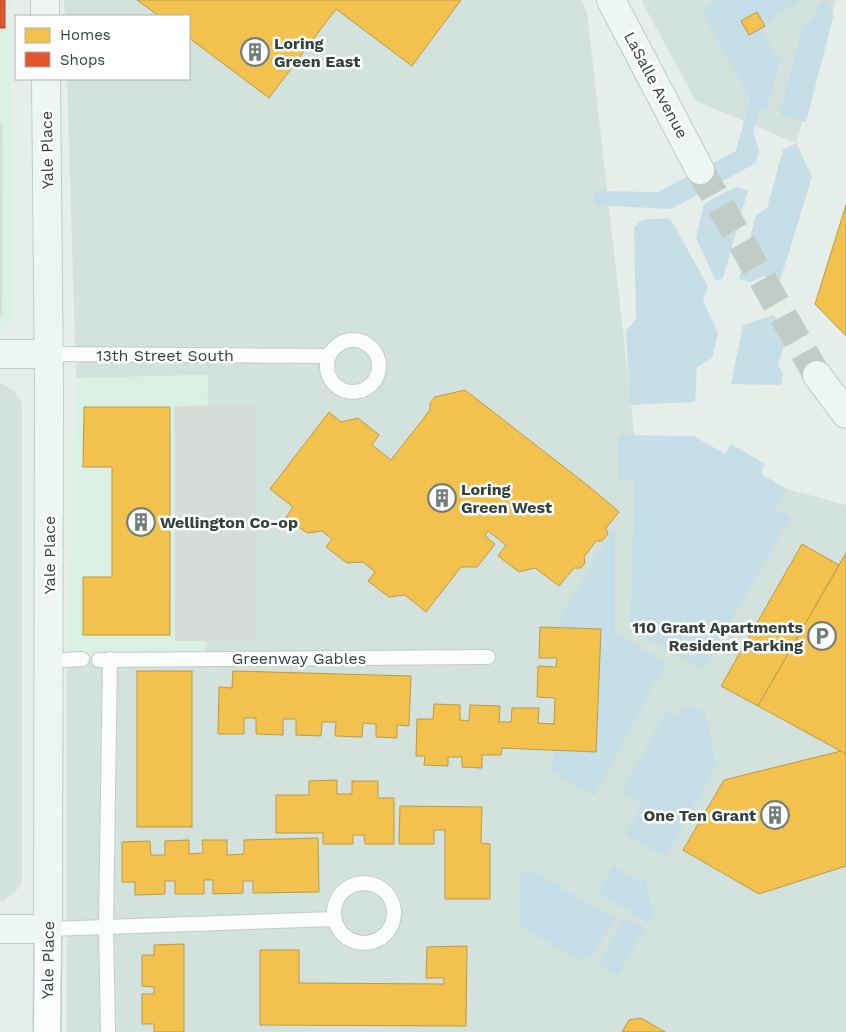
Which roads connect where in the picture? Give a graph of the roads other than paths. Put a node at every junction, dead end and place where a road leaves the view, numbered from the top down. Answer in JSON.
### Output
{"nodes":[{"id":1,"x":45,"y":0,"type":"edge"},
{"id":2,"x":611,"y":0,"type":"edge"},
{"id":3,"x":45,"y":15,"type":"edge"},
{"id":4,"x":46,"y":80,"type":"edge"},
{"id":5,"x":700,"y":170,"type":"tunnel mouth"},
{"id":6,"x":0,"y":354,"type":"edge"},
{"id":7,"x":49,"y":354,"type":"junction"},
{"id":8,"x":329,"y":356,"type":"dead end"},
{"id":9,"x":817,"y":375,"type":"tunnel mouth"},
{"id":10,"x":846,"y":414,"type":"edge"},
{"id":11,"x":488,"y":657,"type":"dead end"},
{"id":12,"x":82,"y":659,"type":"dead end"},
{"id":13,"x":49,"y":661,"type":"junction"},
{"id":14,"x":335,"y":919,"type":"junction"},
{"id":15,"x":106,"y":927,"type":"junction"},
{"id":16,"x":0,"y":929,"type":"edge"},
{"id":17,"x":48,"y":929,"type":"junction"},
{"id":18,"x":47,"y":1032,"type":"edge"},
{"id":19,"x":108,"y":1032,"type":"edge"}],
"edges":[{"from":1,"to":3,"type":"street"},
{"from":2,"to":5,"type":"street","name":"LaSalle Avenue"},
{"from":4,"to":7,"type":"street","name":"Yale Place"},
{"from":6,"to":7,"type":"street","name":"13th Street South"},
{"from":7,"to":8,"type":"lane","name":"13th Street South"},
{"from":7,"to":13,"type":"street","name":"Yale Place"},
{"from":9,"to":10,"type":"street"},
{"from":11,"to":15,"type":"lane","name":"Greenway Gables"},
{"from":12,"to":13,"type":"lane"},
{"from":13,"to":17,"type":"street","name":"Yale Place"},
{"from":14,"to":14,"type":"lane"},
{"from":14,"to":15,"type":"lane"},
{"from":15,"to":17,"type":"lane"},
{"from":15,"to":19,"type":"lane","name":"Greenway Gables"},
{"from":16,"to":17,"type":"street"},
{"from":17,"to":18,"type":"street","name":"Yale Place"}]}
